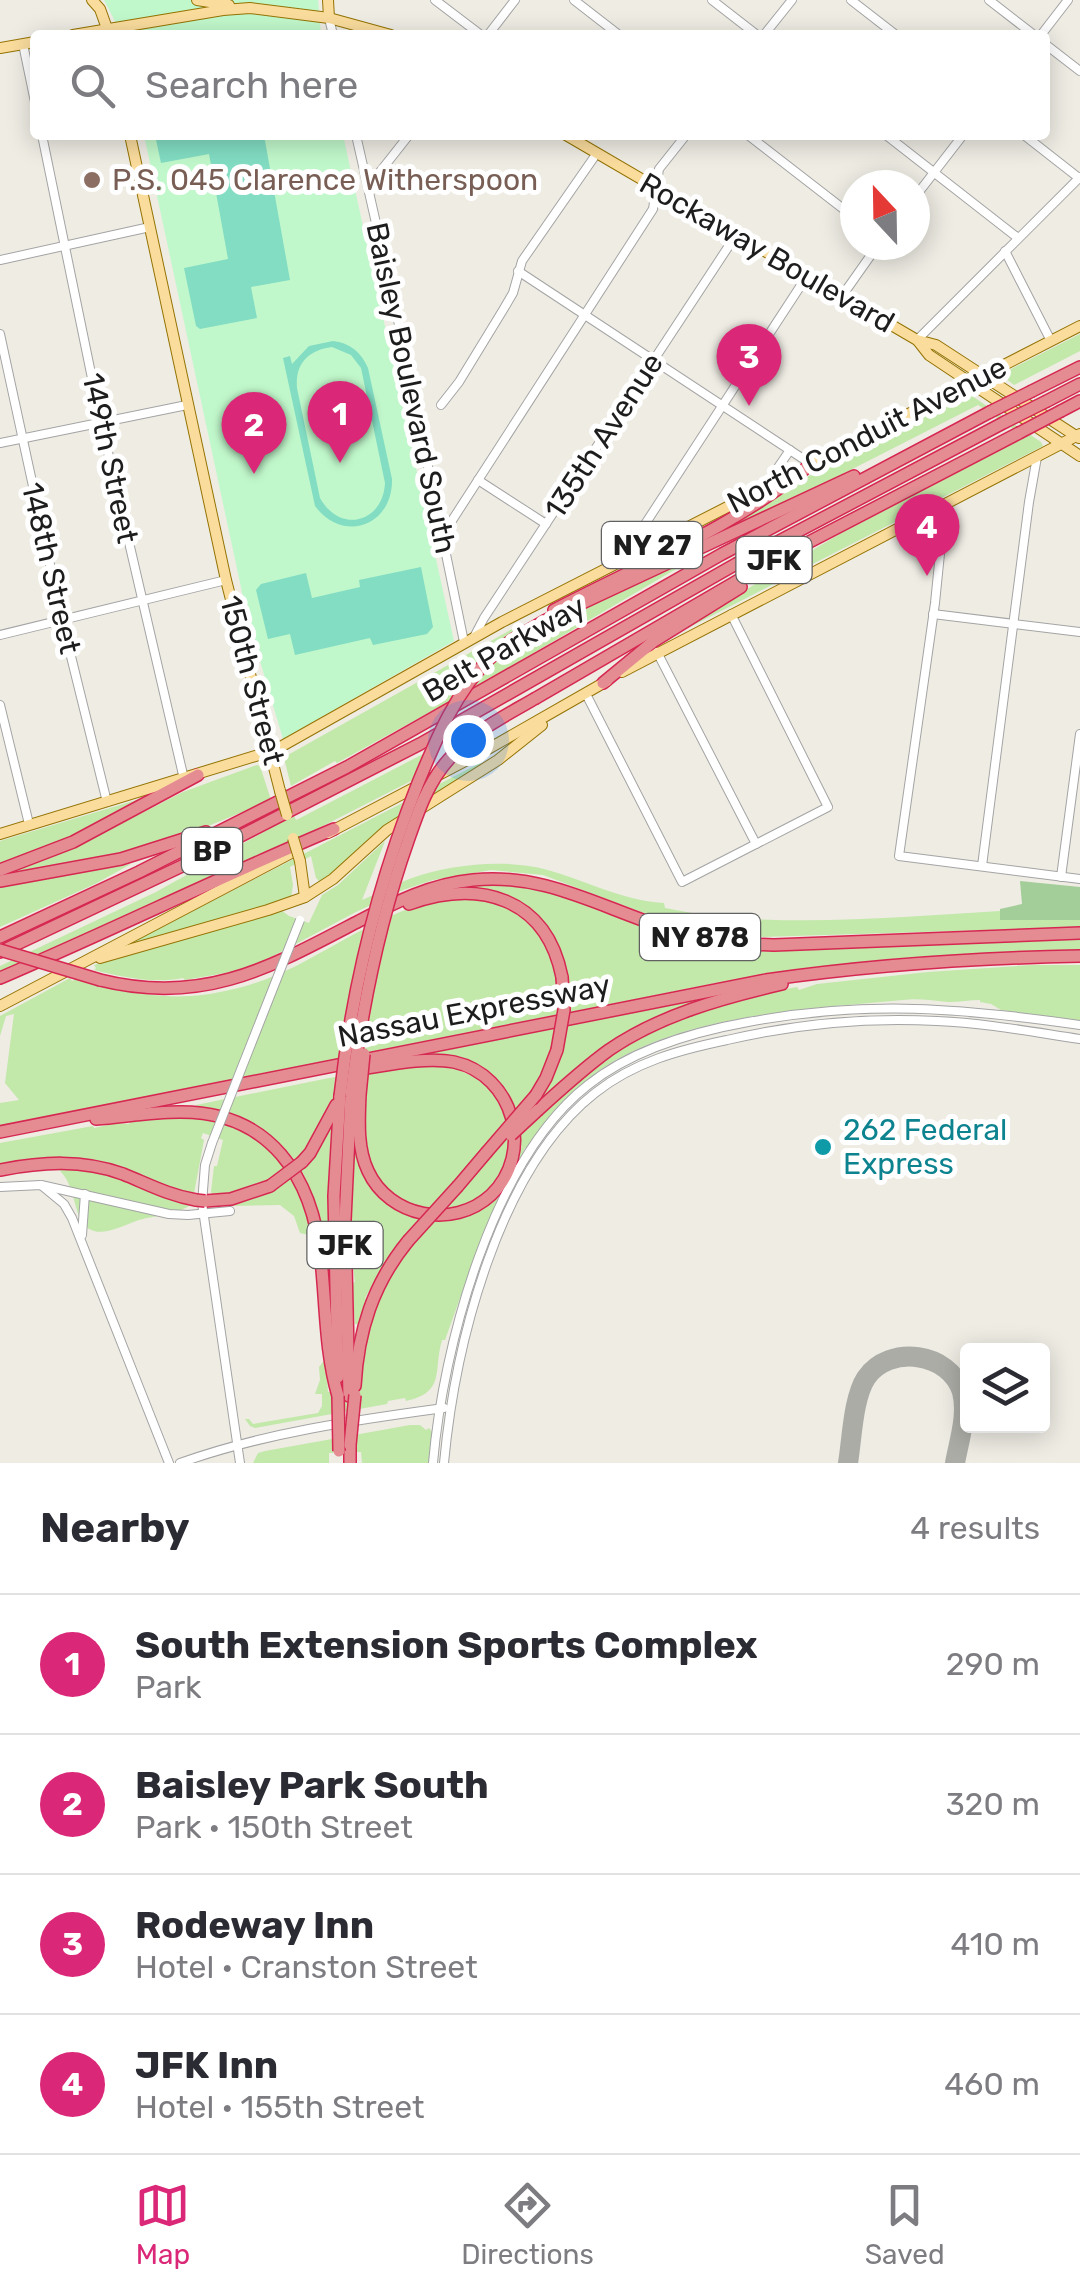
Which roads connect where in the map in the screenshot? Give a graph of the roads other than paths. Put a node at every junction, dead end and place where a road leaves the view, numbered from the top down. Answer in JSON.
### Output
{"nodes":[{"id":1,"x":92,"y":0,"type":"edge"},
{"id":2,"x":197,"y":0,"type":"edge"},
{"id":3,"x":328,"y":0,"type":"edge"},
{"id":4,"x":435,"y":0,"type":"edge"},
{"id":5,"x":515,"y":0,"type":"edge"},
{"id":6,"x":574,"y":0,"type":"edge"},
{"id":7,"x":712,"y":0,"type":"edge"},
{"id":8,"x":792,"y":0,"type":"edge"},
{"id":9,"x":851,"y":0,"type":"edge"},
{"id":10,"x":989,"y":0,"type":"edge"},
{"id":11,"x":1068,"y":0,"type":"edge"},
{"id":12,"x":250,"y":8,"type":"junction"},
{"id":13,"x":329,"y":18,"type":"junction"},
{"id":14,"x":107,"y":30,"type":"edge"},
{"id":15,"x":118,"y":30,"type":"edge"},
{"id":16,"x":332,"y":30,"type":"edge"},
{"id":17,"x":373,"y":30,"type":"edge"},
{"id":18,"x":477,"y":30,"type":"edge"},
{"id":19,"x":488,"y":30,"type":"edge"},
{"id":20,"x":613,"y":30,"type":"edge"},
{"id":21,"x":754,"y":30,"type":"edge"},
{"id":22,"x":765,"y":30,"type":"edge"},
{"id":23,"x":890,"y":30,"type":"edge"},
{"id":24,"x":1030,"y":30,"type":"edge"},
{"id":25,"x":1041,"y":30,"type":"edge"},
{"id":26,"x":29,"y":43,"type":"edge"},
{"id":27,"x":0,"y":48,"type":"edge"},
{"id":28,"x":1050,"y":48,"type":"edge"},
{"id":29,"x":1080,"y":71,"type":"edge"},
{"id":30,"x":43,"y":140,"type":"edge"},
{"id":31,"x":131,"y":140,"type":"edge"},
{"id":32,"x":357,"y":140,"type":"edge"},
{"id":33,"x":405,"y":140,"type":"edge"},
{"id":34,"x":575,"y":140,"type":"edge"},
{"id":35,"x":682,"y":140,"type":"edge"},
{"id":36,"x":754,"y":140,"type":"edge"},
{"id":37,"x":892,"y":140,"type":"edge"},
{"id":38,"x":959,"y":140,"type":"edge"},
{"id":39,"x":1031,"y":140,"type":"edge"},
{"id":40,"x":597,"y":153,"type":"junction"},
{"id":41,"x":934,"y":172,"type":"junction"},
{"id":42,"x":930,"y":177,"type":"edge"},
{"id":43,"x":1080,"y":178,"type":"edge"},
{"id":44,"x":367,"y":182,"type":"junction"},
{"id":45,"x":657,"y":189,"type":"junction"},
{"id":46,"x":840,"y":206,"type":"edge"},
{"id":47,"x":150,"y":227,"type":"junction"},
{"id":48,"x":736,"y":235,"type":"junction"},
{"id":49,"x":1018,"y":238,"type":"junction"},
{"id":50,"x":65,"y":246,"type":"junction"},
{"id":51,"x":1005,"y":251,"type":"junction"},
{"id":52,"x":0,"y":260,"type":"edge"},
{"id":53,"x":867,"y":260,"type":"edge"},
{"id":54,"x":518,"y":271,"type":"junction"},
{"id":55,"x":807,"y":276,"type":"junction"},
{"id":56,"x":842,"y":296,"type":"junction"},
{"id":57,"x":586,"y":316,"type":"junction"},
{"id":58,"x":1080,"y":326,"type":"edge"},
{"id":59,"x":0,"y":334,"type":"edge"},
{"id":60,"x":917,"y":340,"type":"junction"},
{"id":61,"x":1051,"y":341,"type":"junction"},
{"id":62,"x":653,"y":360,"type":"junction"},
{"id":63,"x":1077,"y":368,"type":"edge"},
{"id":64,"x":978,"y":379,"type":"junction"},
{"id":65,"x":1080,"y":384,"type":"edge"},
{"id":66,"x":1080,"y":401,"type":"edge"},
{"id":67,"x":187,"y":405,"type":"junction"},
{"id":68,"x":441,"y":405,"type":"dead end"},
{"id":69,"x":722,"y":405,"type":"junction"},
{"id":70,"x":101,"y":422,"type":"junction"},
{"id":71,"x":1079,"y":436,"type":"edge"},
{"id":72,"x":22,"y":438,"type":"junction"},
{"id":73,"x":0,"y":443,"type":"edge"},
{"id":74,"x":1062,"y":444,"type":"junction"},
{"id":75,"x":922,"y":447,"type":"junction"},
{"id":76,"x":790,"y":450,"type":"junction"},
{"id":77,"x":1080,"y":456,"type":"edge"},
{"id":78,"x":1037,"y":457,"type":"junction"},
{"id":79,"x":811,"y":464,"type":"junction"},
{"id":80,"x":478,"y":480,"type":"junction"},
{"id":81,"x":764,"y":489,"type":"junction"},
{"id":82,"x":944,"y":504,"type":"junction"},
{"id":83,"x":546,"y":524,"type":"junction"},
{"id":84,"x":838,"y":526,"type":"junction"},
{"id":85,"x":442,"y":536,"type":"junction"},
{"id":86,"x":625,"y":572,"type":"junction"},
{"id":87,"x":226,"y":580,"type":"junction"},
{"id":88,"x":141,"y":600,"type":"junction"},
{"id":89,"x":731,"y":614,"type":"junction"},
{"id":90,"x":933,"y":614,"type":"junction"},
{"id":91,"x":62,"y":620,"type":"junction"},
{"id":92,"x":1013,"y":623,"type":"junction"},
{"id":93,"x":1080,"y":632,"type":"edge"},
{"id":94,"x":0,"y":635,"type":"edge"},
{"id":95,"x":469,"y":640,"type":"junction"},
{"id":96,"x":657,"y":652,"type":"junction"},
{"id":97,"x":603,"y":683,"type":"junction"},
{"id":98,"x":586,"y":694,"type":"junction"},
{"id":99,"x":0,"y":705,"type":"edge"},
{"id":100,"x":564,"y":706,"type":"junction"},
{"id":101,"x":1080,"y":734,"type":"edge"},
{"id":102,"x":271,"y":752,"type":"junction"},
{"id":103,"x":198,"y":775,"type":"junction"},
{"id":104,"x":184,"y":779,"type":"junction"},
{"id":105,"x":107,"y":802,"type":"junction"},
{"id":106,"x":262,"y":811,"type":"junction"},
{"id":107,"x":29,"y":824,"type":"junction"},
{"id":108,"x":334,"y":829,"type":"junction"},
{"id":109,"x":0,"y":833,"type":"edge"},
{"id":110,"x":756,"y":844,"type":"junction"},
{"id":111,"x":982,"y":866,"type":"junction"},
{"id":112,"x":0,"y":870,"type":"edge"},
{"id":113,"x":1060,"y":877,"type":"junction"},
{"id":114,"x":1080,"y":879,"type":"edge"},
{"id":115,"x":0,"y":881,"type":"edge"},
{"id":116,"x":136,"y":888,"type":"junction"},
{"id":117,"x":305,"y":897,"type":"junction"},
{"id":118,"x":340,"y":932,"type":"junction"},
{"id":119,"x":1080,"y":933,"type":"edge"},
{"id":120,"x":0,"y":936,"type":"edge"},
{"id":121,"x":0,"y":951,"type":"edge"},
{"id":122,"x":1080,"y":956,"type":"edge"},
{"id":123,"x":0,"y":960,"type":"edge"},
{"id":124,"x":70,"y":968,"type":"junction"},
{"id":125,"x":870,"y":968,"type":"junction"},
{"id":126,"x":0,"y":978,"type":"edge"},
{"id":127,"x":0,"y":1006,"type":"edge"},
{"id":128,"x":1080,"y":1025,"type":"edge"},
{"id":129,"x":1080,"y":1039,"type":"edge"},
{"id":130,"x":192,"y":1093,"type":"junction"},
{"id":131,"x":351,"y":1095,"type":"junction"},
{"id":132,"x":52,"y":1122,"type":"junction"},
{"id":133,"x":0,"y":1132,"type":"edge"},
{"id":134,"x":488,"y":1154,"type":"junction"},
{"id":135,"x":0,"y":1170,"type":"edge"},
{"id":136,"x":40,"y":1185,"type":"junction"},
{"id":137,"x":0,"y":1186,"type":"edge"},
{"id":138,"x":85,"y":1194,"type":"junction"},
{"id":139,"x":230,"y":1210,"type":"dead end"},
{"id":140,"x":203,"y":1212,"type":"junction"},
{"id":141,"x":82,"y":1242,"type":"junction"},
{"id":142,"x":347,"y":1396,"type":"junction"},
{"id":143,"x":450,"y":1407,"type":"junction"},
{"id":144,"x":440,"y":1408,"type":"junction"},
{"id":145,"x":238,"y":1444,"type":"junction"},
{"id":146,"x":346,"y":1455,"type":"edge"},
{"id":147,"x":168,"y":1463,"type":"edge"},
{"id":148,"x":180,"y":1463,"type":"edge"},
{"id":149,"x":240,"y":1463,"type":"edge"},
{"id":150,"x":433,"y":1463,"type":"edge"},
{"id":151,"x":444,"y":1463,"type":"edge"}],
"edges":[{"from":1,"to":14,"type":"main road"},
{"from":2,"to":12,"type":"main road"},
{"from":3,"to":13,"type":"main road"},
{"from":4,"to":18,"type":"street"},
{"from":5,"to":19,"type":"street"},
{"from":6,"to":20,"type":"street"},
{"from":7,"to":21,"type":"street"},
{"from":8,"to":22,"type":"street"},
{"from":9,"to":23,"type":"street"},
{"from":10,"to":24,"type":"street"},
{"from":11,"to":25,"type":"street"},
{"from":12,"to":13,"type":"main road"},
{"from":12,"to":15,"type":"main road"},
{"from":13,"to":16,"type":"street"},
{"from":13,"to":17,"type":"main road"},
{"from":26,"to":27,"type":"main road"},
{"from":28,"to":29,"type":"street"},
{"from":30,"to":50,"type":"street","name":"149th Street"},
{"from":31,"to":47,"type":"main road","name":"150th Street"},
{"from":32,"to":44,"type":"street","name":"Baisley Boulevard South"},
{"from":33,"to":44,"type":"street"},
{"from":34,"to":40,"type":"main road","name":"Rockaway Boulevard"},
{"from":35,"to":45,"type":"street"},
{"from":36,"to":46,"type":"street"},
{"from":37,"to":41,"type":"street"},
{"from":38,"to":41,"type":"street"},
{"from":39,"to":43,"type":"street"},
{"from":40,"to":45,"type":"main road","name":"Rockaway Boulevard"},
{"from":40,"to":54,"type":"street"},
{"from":41,"to":42,"type":"street"},
{"from":41,"to":49,"type":"street"},
{"from":43,"to":49,"type":"street"},
{"from":44,"to":85,"type":"street","name":"Baisley Boulevard South"},
{"from":45,"to":48,"type":"main road","name":"Rockaway Boulevard"},
{"from":45,"to":57,"type":"street"},
{"from":47,"to":50,"type":"street"},
{"from":47,"to":67,"type":"main road","name":"150th Street"},
{"from":48,"to":55,"type":"main road","name":"Rockaway Boulevard"},
{"from":48,"to":62,"type":"street","name":"135th Avenue"},
{"from":49,"to":51,"type":"street"},
{"from":50,"to":52,"type":"street"},
{"from":50,"to":70,"type":"street","name":"149th Street"},
{"from":51,"to":60,"type":"street"},
{"from":51,"to":61,"type":"street"},
{"from":53,"to":56,"type":"street"},
{"from":54,"to":57,"type":"street"},
{"from":54,"to":68,"type":"street"},
{"from":55,"to":56,"type":"main road","name":"Rockaway Boulevard"},
{"from":55,"to":69,"type":"street"},
{"from":56,"to":60,"type":"main road","name":"Rockaway Boulevard"},
{"from":57,"to":62,"type":"street"},
{"from":57,"to":80,"type":"street"},
{"from":58,"to":61,"type":"main road","name":"North Conduit Avenue","number":"NY 27"},
{"from":59,"to":72,"type":"street","name":"148th Street"},
{"from":60,"to":64,"type":"main road","name":"Rockaway Boulevard"},
{"from":61,"to":64,"type":"main road","name":"North Conduit Avenue","number":"NY 27"},
{"from":62,"to":69,"type":"street"},
{"from":62,"to":83,"type":"street","name":"135th Avenue"},
{"from":63,"to":75,"type":"highway","name":"Belt Parkway","number":"BP","bridge":true},
{"from":64,"to":71,"type":"main road","name":"Rockaway Boulevard"},
{"from":64,"to":74,"type":"main road","name":"Rockaway Boulevard"},
{"from":64,"to":79,"type":"main road","name":"North Conduit Avenue","number":"NY 27"},
{"from":65,"to":116,"type":"highway","name":"Belt Parkway","number":"BP","bridge":true},
{"from":66,"to":84,"type":"highway","number":"JFK","bridge":true},
{"from":67,"to":70,"type":"street"},
{"from":67,"to":87,"type":"main road","name":"150th Street"},
{"from":69,"to":76,"type":"street"},
{"from":69,"to":86,"type":"street"},
{"from":70,"to":72,"type":"street"},
{"from":70,"to":88,"type":"street","name":"149th Street"},
{"from":71,"to":74,"type":"main road"},
{"from":72,"to":73,"type":"street"},
{"from":72,"to":91,"type":"street","name":"148th Street"},
{"from":74,"to":77,"type":"main road","name":"Rockaway Boulevard"},
{"from":74,"to":78,"type":"main road"},
{"from":75,"to":86,"type":"highway"},
{"from":75,"to":106,"type":"highway","name":"Belt Parkway","number":"BP"},
{"from":76,"to":79,"type":"street"},
{"from":76,"to":81,"type":"street"},
{"from":78,"to":82,"type":"main road"},
{"from":78,"to":92,"type":"street"},
{"from":79,"to":81,"type":"main road","name":"North Conduit Avenue","number":"NY 27"},
{"from":79,"to":86,"type":"highway"},
{"from":80,"to":83,"type":"street"},
{"from":80,"to":85,"type":"street"},
{"from":81,"to":86,"type":"main road","name":"North Conduit Avenue","number":"NY 27"},
{"from":82,"to":89,"type":"main road"},
{"from":82,"to":90,"type":"street"},
{"from":83,"to":95,"type":"street","name":"135th Avenue"},
{"from":84,"to":97,"type":"highway"},
{"from":84,"to":131,"type":"highway","number":"JFK","bridge":true},
{"from":85,"to":95,"type":"street","name":"Baisley Boulevard South"},
{"from":86,"to":95,"type":"main road","name":"North Conduit Avenue","number":"NY 27"},
{"from":86,"to":131,"type":"highway","number":"JFK","bridge":true},
{"from":87,"to":88,"type":"street"},
{"from":87,"to":102,"type":"main road","name":"150th Street"},
{"from":88,"to":91,"type":"street"},
{"from":88,"to":104,"type":"street","name":"149th Street"},
{"from":89,"to":96,"type":"main road"},
{"from":89,"to":110,"type":"street"},
{"from":90,"to":92,"type":"street"},
{"from":90,"to":111,"type":"street"},
{"from":91,"to":94,"type":"street"},
{"from":91,"to":105,"type":"street","name":"148th Street"},
{"from":92,"to":93,"type":"street"},
{"from":92,"to":111,"type":"street"},
{"from":95,"to":102,"type":"main road","name":"North Conduit Avenue","number":"NY 27"},
{"from":96,"to":97,"type":"main road"},
{"from":96,"to":110,"type":"street"},
{"from":97,"to":98,"type":"main road"},
{"from":98,"to":100,"type":"main road"},
{"from":98,"to":110,"type":"street"},
{"from":99,"to":107,"type":"street"},
{"from":100,"to":108,"type":"main road"},
{"from":100,"to":117,"type":"main road"},
{"from":101,"to":113,"type":"street"},
{"from":102,"to":103,"type":"main road","name":"North Conduit Avenue","number":"NY 27"},
{"from":102,"to":117,"type":"main road","name":"150th Street","bridge":true},
{"from":103,"to":104,"type":"main road","name":"North Conduit Avenue","number":"NY 27"},
{"from":103,"to":112,"type":"highway"},
{"from":104,"to":105,"type":"main road","name":"North Conduit Avenue","number":"NY 27"},
{"from":105,"to":107,"type":"main road","name":"North Conduit Avenue","number":"NY 27"},
{"from":106,"to":115,"type":"highway"},
{"from":106,"to":120,"type":"highway","name":"Belt Parkway","number":"BP"},
{"from":107,"to":109,"type":"main road","name":"North Conduit Avenue","number":"NY 27"},
{"from":108,"to":124,"type":"main road"},
{"from":108,"to":126,"type":"highway"},
{"from":111,"to":113,"type":"street"},
{"from":113,"to":114,"type":"street"},
{"from":116,"to":121,"type":"highway","name":"Belt Parkway","number":"BP"},
{"from":116,"to":123,"type":"highway"},
{"from":117,"to":124,"type":"main road"},
{"from":117,"to":140,"type":"street","name":"150th Street","bridge":true},
{"from":118,"to":119,"type":"highway","number":"NY 878"},
{"from":118,"to":121,"type":"highway","number":"NY 878","bridge":true},
{"from":118,"to":134,"type":"highway","bridge":true},
{"from":122,"to":125,"type":"highway","name":"Nassau Expressway","number":"NY 878"},
{"from":124,"to":127,"type":"main road"},
{"from":125,"to":130,"type":"highway","name":"Nassau Expressway","number":"NY 878"},
{"from":125,"to":134,"type":"highway","bridge":true},
{"from":128,"to":144,"type":"street"},
{"from":129,"to":143,"type":"street"},
{"from":130,"to":131,"type":"highway"},
{"from":130,"to":132,"type":"highway","name":"Nassau Expressway","number":"NY 878"},
{"from":131,"to":135,"type":"highway","bridge":true},
{"from":131,"to":142,"type":"highway","number":"JFK"},
{"from":132,"to":133,"type":"highway","name":"Nassau Expressway","number":"NY 878"},
{"from":132,"to":142,"type":"highway"},
{"from":134,"to":142,"type":"highway","bridge":true},
{"from":136,"to":137,"type":"street"},
{"from":136,"to":138,"type":"street"},
{"from":136,"to":141,"type":"street"},
{"from":138,"to":140,"type":"street"},
{"from":138,"to":141,"type":"street"},
{"from":139,"to":140,"type":"street"},
{"from":140,"to":145,"type":"street"},
{"from":141,"to":147,"type":"street"},
{"from":142,"to":146,"type":"highway","bridge":true},
{"from":143,"to":144,"type":"street"},
{"from":143,"to":151,"type":"street"},
{"from":144,"to":145,"type":"street"},
{"from":144,"to":150,"type":"street"},
{"from":145,"to":148,"type":"street"},
{"from":145,"to":149,"type":"street"}]}
